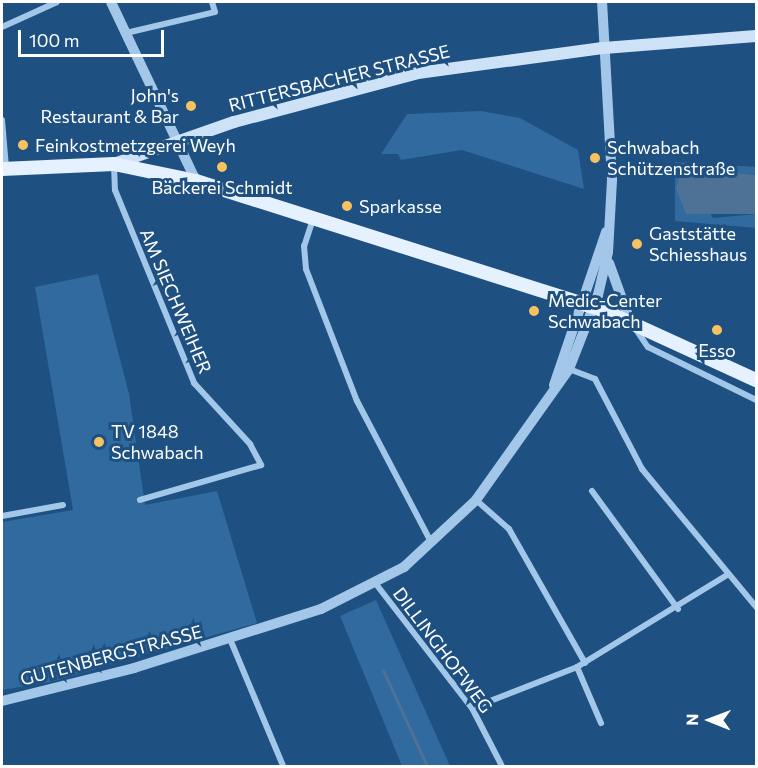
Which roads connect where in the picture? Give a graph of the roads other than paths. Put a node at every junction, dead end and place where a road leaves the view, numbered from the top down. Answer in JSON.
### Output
{"nodes":[{"id":1,"x":57,"y":2,"type":"edge"},
{"id":2,"x":111,"y":2,"type":"edge"},
{"id":3,"x":212,"y":2,"type":"edge"},
{"id":4,"x":602,"y":2,"type":"edge"},
{"id":5,"x":2,"y":27,"type":"edge"},
{"id":6,"x":126,"y":33,"type":"junction"},
{"id":7,"x":756,"y":36,"type":"edge"},
{"id":8,"x":604,"y":48,"type":"junction"},
{"id":9,"x":2,"y":120,"type":"edge"},
{"id":10,"x":177,"y":142,"type":"junction"},
{"id":11,"x":114,"y":164,"type":"junction"},
{"id":12,"x":4,"y":169,"type":"edge"},
{"id":13,"x":196,"y":181,"type":"junction"},
{"id":14,"x":313,"y":219,"type":"junction"},
{"id":15,"x":609,"y":222,"type":"junction"},
{"id":16,"x":608,"y":252,"type":"junction"},
{"id":17,"x":589,"y":306,"type":"junction"},
{"id":18,"x":630,"y":321,"type":"junction"},
{"id":19,"x":569,"y":369,"type":"junction"},
{"id":20,"x":756,"y":380,"type":"edge"},
{"id":21,"x":553,"y":391,"type":"junction"},
{"id":22,"x":756,"y":400,"type":"edge"},
{"id":23,"x":592,"y":491,"type":"dead end"},
{"id":24,"x":140,"y":500,"type":"dead end"},
{"id":25,"x":476,"y":500,"type":"junction"},
{"id":26,"x":63,"y":505,"type":"dead end"},
{"id":27,"x":2,"y":516,"type":"edge"},
{"id":28,"x":432,"y":544,"type":"junction"},
{"id":29,"x":727,"y":575,"type":"junction"},
{"id":30,"x":376,"y":584,"type":"junction"},
{"id":31,"x":756,"y":607,"type":"edge"},
{"id":32,"x":678,"y":609,"type":"junction"},
{"id":33,"x":230,"y":639,"type":"junction"},
{"id":34,"x":585,"y":663,"type":"junction"},
{"id":35,"x":577,"y":667,"type":"junction"},
{"id":36,"x":2,"y":701,"type":"edge"},
{"id":37,"x":472,"y":708,"type":"junction"},
{"id":38,"x":601,"y":723,"type":"dead end"},
{"id":39,"x":283,"y":766,"type":"edge"},
{"id":40,"x":502,"y":766,"type":"edge"}],
"edges":[{"from":1,"to":5,"type":"street"},
{"from":2,"to":6,"type":"street"},
{"from":3,"to":6,"type":"street"},
{"from":4,"to":8,"type":"street"},
{"from":6,"to":10,"type":"street"},
{"from":7,"to":8,"type":"main road","name":"RITTERSBACHER STRASSE"},
{"from":8,"to":10,"type":"main road","name":"RITTERSBACHER STRASSE"},
{"from":8,"to":15,"type":"street"},
{"from":9,"to":12,"type":"street"},
{"from":10,"to":11,"type":"main road","name":"RITTERSBACHER STRASSE"},
{"from":10,"to":13,"type":"street"},
{"from":11,"to":12,"type":"main road"},
{"from":11,"to":13,"type":"main road"},
{"from":11,"to":24,"type":"street","name":"AM SIECHWEIHER"},
{"from":13,"to":14,"type":"main road"},
{"from":14,"to":17,"type":"main road"},
{"from":14,"to":28,"type":"street"},
{"from":15,"to":16,"type":"street"},
{"from":15,"to":17,"type":"street"},
{"from":16,"to":17,"type":"street"},
{"from":16,"to":18,"type":"street"},
{"from":17,"to":18,"type":"main road"},
{"from":17,"to":19,"type":"street"},
{"from":17,"to":21,"type":"street"},
{"from":18,"to":20,"type":"main road"},
{"from":18,"to":22,"type":"street"},
{"from":19,"to":21,"type":"street"},
{"from":19,"to":29,"type":"street"},
{"from":21,"to":25,"type":"street","name":"GUTENBERGSTRASSE"},
{"from":23,"to":32,"type":"street"},
{"from":25,"to":28,"type":"street","name":"GUTENBERGSTRASSE"},
{"from":25,"to":34,"type":"street"},
{"from":26,"to":27,"type":"street"},
{"from":28,"to":30,"type":"street","name":"GUTENBERGSTRASSE"},
{"from":29,"to":31,"type":"street"},
{"from":29,"to":32,"type":"street"},
{"from":30,"to":33,"type":"street","name":"GUTENBERGSTRASSE"},
{"from":30,"to":37,"type":"street","name":"DILLINGHOFWEG"},
{"from":32,"to":34,"type":"street"},
{"from":33,"to":36,"type":"street","name":"GUTENBERGSTRASSE"},
{"from":33,"to":39,"type":"street"},
{"from":34,"to":35,"type":"street"},
{"from":35,"to":37,"type":"street"},
{"from":35,"to":38,"type":"street"},
{"from":37,"to":40,"type":"street","name":"DILLINGHOFWEG"}]}
